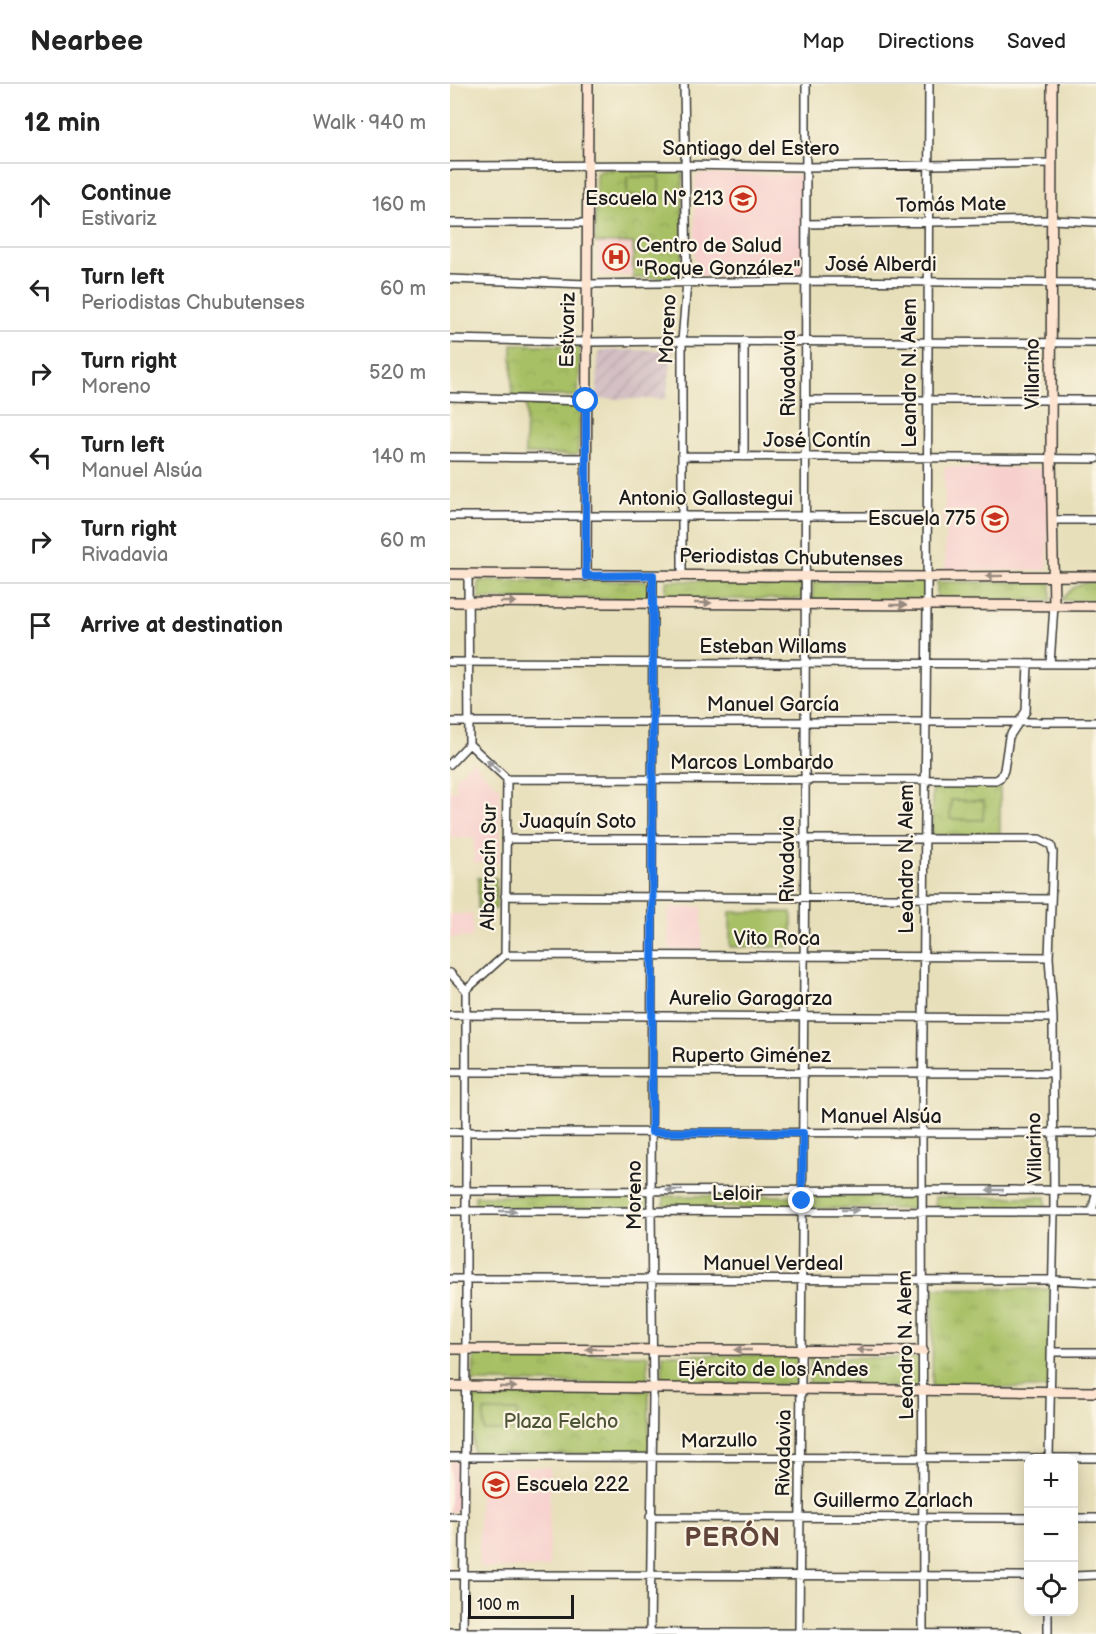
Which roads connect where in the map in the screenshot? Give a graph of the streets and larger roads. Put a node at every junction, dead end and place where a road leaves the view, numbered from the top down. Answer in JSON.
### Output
{"nodes":[{"id":1,"x":588,"y":84,"type":"edge"},
{"id":2,"x":684,"y":84,"type":"edge"},
{"id":3,"x":806,"y":84,"type":"edge"},
{"id":4,"x":929,"y":84,"type":"edge"},
{"id":5,"x":1052,"y":84,"type":"edge"},
{"id":6,"x":1052,"y":163,"type":"junction"},
{"id":7,"x":687,"y":165,"type":"junction"},
{"id":8,"x":929,"y":165,"type":"junction"},
{"id":9,"x":450,"y":166,"type":"edge"},
{"id":10,"x":588,"y":166,"type":"junction"},
{"id":11,"x":806,"y":167,"type":"junction"},
{"id":12,"x":1052,"y":220,"type":"junction"},
{"id":13,"x":928,"y":222,"type":"junction"},
{"id":14,"x":1096,"y":222,"type":"edge"},
{"id":15,"x":450,"y":223,"type":"edge"},
{"id":16,"x":588,"y":223,"type":"junction"},
{"id":17,"x":806,"y":224,"type":"junction"},
{"id":18,"x":450,"y":279,"type":"edge"},
{"id":19,"x":806,"y":281,"type":"junction"},
{"id":20,"x":687,"y":282,"type":"junction"},
{"id":21,"x":928,"y":282,"type":"junction"},
{"id":22,"x":1052,"y":283,"type":"junction"},
{"id":23,"x":1096,"y":283,"type":"edge"},
{"id":24,"x":587,"y":284,"type":"junction"},
{"id":25,"x":450,"y":339,"type":"edge"},
{"id":26,"x":682,"y":341,"type":"junction"},
{"id":27,"x":744,"y":341,"type":"junction"},
{"id":28,"x":586,"y":342,"type":"junction"},
{"id":29,"x":806,"y":342,"type":"junction"},
{"id":30,"x":927,"y":343,"type":"junction"},
{"id":31,"x":1096,"y":343,"type":"edge"},
{"id":32,"x":1051,"y":344,"type":"junction"},
{"id":33,"x":450,"y":397,"type":"edge"},
{"id":34,"x":806,"y":400,"type":"junction"},
{"id":35,"x":927,"y":400,"type":"junction"},
{"id":36,"x":1051,"y":400,"type":"junction"},
{"id":37,"x":1096,"y":400,"type":"edge"},
{"id":38,"x":586,"y":401,"type":"junction"},
{"id":39,"x":682,"y":456,"type":"junction"},
{"id":40,"x":450,"y":457,"type":"edge"},
{"id":41,"x":744,"y":457,"type":"junction"},
{"id":42,"x":806,"y":457,"type":"junction"},
{"id":43,"x":585,"y":458,"type":"junction"},
{"id":44,"x":926,"y":458,"type":"junction"},
{"id":45,"x":1051,"y":459,"type":"junction"},
{"id":46,"x":1096,"y":459,"type":"edge"},
{"id":47,"x":806,"y":515,"type":"junction"},
{"id":48,"x":450,"y":516,"type":"edge"},
{"id":49,"x":586,"y":516,"type":"junction"},
{"id":50,"x":682,"y":516,"type":"junction"},
{"id":51,"x":926,"y":516,"type":"junction"},
{"id":52,"x":1053,"y":520,"type":"junction"},
{"id":53,"x":1096,"y":520,"type":"edge"},
{"id":54,"x":450,"y":574,"type":"edge"},
{"id":55,"x":468,"y":574,"type":"junction"},
{"id":56,"x":653,"y":575,"type":"junction"},
{"id":57,"x":682,"y":575,"type":"junction"},
{"id":58,"x":1052,"y":575,"type":"junction"},
{"id":59,"x":586,"y":576,"type":"junction"},
{"id":60,"x":805,"y":576,"type":"junction"},
{"id":61,"x":1096,"y":576,"type":"edge"},
{"id":62,"x":927,"y":578,"type":"junction"},
{"id":63,"x":450,"y":602,"type":"edge"},
{"id":64,"x":468,"y":602,"type":"junction"},
{"id":65,"x":653,"y":603,"type":"junction"},
{"id":66,"x":805,"y":604,"type":"junction"},
{"id":67,"x":927,"y":605,"type":"junction"},
{"id":68,"x":1054,"y":605,"type":"junction"},
{"id":69,"x":1096,"y":606,"type":"edge"},
{"id":70,"x":450,"y":662,"type":"edge"},
{"id":71,"x":468,"y":662,"type":"junction"},
{"id":72,"x":653,"y":663,"type":"junction"},
{"id":73,"x":805,"y":663,"type":"junction"},
{"id":74,"x":926,"y":664,"type":"junction"},
{"id":75,"x":1028,"y":664,"type":"junction"},
{"id":76,"x":1050,"y":664,"type":"junction"},
{"id":77,"x":1096,"y":664,"type":"edge"},
{"id":78,"x":805,"y":721,"type":"junction"},
{"id":79,"x":925,"y":721,"type":"junction"},
{"id":80,"x":450,"y":722,"type":"edge"},
{"id":81,"x":653,"y":722,"type":"junction"},
{"id":82,"x":1020,"y":722,"type":"junction"},
{"id":83,"x":1096,"y":722,"type":"edge"},
{"id":84,"x":469,"y":723,"type":"junction"},
{"id":85,"x":469,"y":744,"type":"junction"},
{"id":86,"x":450,"y":764,"type":"edge"},
{"id":87,"x":507,"y":779,"type":"junction"},
{"id":88,"x":653,"y":779,"type":"junction"},
{"id":89,"x":805,"y":780,"type":"junction"},
{"id":90,"x":924,"y":780,"type":"junction"},
{"id":91,"x":653,"y":838,"type":"junction"},
{"id":92,"x":506,"y":839,"type":"junction"},
{"id":93,"x":805,"y":839,"type":"junction"},
{"id":94,"x":924,"y":839,"type":"junction"},
{"id":95,"x":1045,"y":841,"type":"joint"},
{"id":96,"x":506,"y":896,"type":"junction"},
{"id":97,"x":652,"y":897,"type":"junction"},
{"id":98,"x":804,"y":898,"type":"junction"},
{"id":99,"x":924,"y":899,"type":"junction"},
{"id":100,"x":1051,"y":899,"type":"junction"},
{"id":101,"x":505,"y":955,"type":"junction"},
{"id":102,"x":652,"y":955,"type":"junction"},
{"id":103,"x":804,"y":956,"type":"junction"},
{"id":104,"x":923,"y":956,"type":"junction"},
{"id":105,"x":1049,"y":957,"type":"junction"},
{"id":106,"x":450,"y":974,"type":"edge"},
{"id":107,"x":466,"y":990,"type":"junction"},
{"id":108,"x":450,"y":1015,"type":"edge"},
{"id":109,"x":466,"y":1015,"type":"junction"},
{"id":110,"x":652,"y":1015,"type":"junction"},
{"id":111,"x":804,"y":1016,"type":"junction"},
{"id":112,"x":923,"y":1016,"type":"junction"},
{"id":113,"x":1053,"y":1018,"type":"junction"},
{"id":114,"x":450,"y":1072,"type":"edge"},
{"id":115,"x":466,"y":1072,"type":"junction"},
{"id":116,"x":652,"y":1072,"type":"junction"},
{"id":117,"x":803,"y":1073,"type":"junction"},
{"id":118,"x":922,"y":1073,"type":"junction"},
{"id":119,"x":1052,"y":1073,"type":"junction"},
{"id":120,"x":450,"y":1132,"type":"edge"},
{"id":121,"x":466,"y":1132,"type":"junction"},
{"id":122,"x":652,"y":1132,"type":"junction"},
{"id":123,"x":803,"y":1133,"type":"junction"},
{"id":124,"x":922,"y":1133,"type":"junction"},
{"id":125,"x":1053,"y":1133,"type":"junction"},
{"id":126,"x":1096,"y":1133,"type":"edge"},
{"id":127,"x":923,"y":1189,"type":"junction"},
{"id":128,"x":651,"y":1190,"type":"junction"},
{"id":129,"x":802,"y":1190,"type":"junction"},
{"id":130,"x":1054,"y":1190,"type":"junction"},
{"id":131,"x":450,"y":1191,"type":"edge"},
{"id":132,"x":466,"y":1191,"type":"junction"},
{"id":133,"x":1096,"y":1192,"type":"edge"},
{"id":134,"x":651,"y":1210,"type":"junction"},
{"id":135,"x":802,"y":1210,"type":"junction"},
{"id":136,"x":450,"y":1211,"type":"edge"},
{"id":137,"x":466,"y":1211,"type":"junction"},
{"id":138,"x":922,"y":1211,"type":"junction"},
{"id":139,"x":1054,"y":1212,"type":"junction"},
{"id":140,"x":1094,"y":1212,"type":"edge"},
{"id":141,"x":922,"y":1279,"type":"junction"},
{"id":142,"x":450,"y":1280,"type":"edge"},
{"id":143,"x":465,"y":1280,"type":"junction"},
{"id":144,"x":653,"y":1280,"type":"junction"},
{"id":145,"x":802,"y":1280,"type":"junction"},
{"id":146,"x":1053,"y":1280,"type":"junction"},
{"id":147,"x":1096,"y":1282,"type":"edge"},
{"id":148,"x":450,"y":1349,"type":"edge"},
{"id":149,"x":466,"y":1349,"type":"junction"},
{"id":150,"x":653,"y":1349,"type":"junction"},
{"id":151,"x":801,"y":1350,"type":"junction"},
{"id":152,"x":923,"y":1351,"type":"junction"},
{"id":153,"x":1096,"y":1352,"type":"edge"},
{"id":154,"x":1052,"y":1353,"type":"junction"},
{"id":155,"x":450,"y":1386,"type":"edge"},
{"id":156,"x":466,"y":1386,"type":"junction"},
{"id":157,"x":653,"y":1387,"type":"junction"},
{"id":158,"x":801,"y":1388,"type":"junction"},
{"id":159,"x":923,"y":1390,"type":"junction"},
{"id":160,"x":1050,"y":1392,"type":"junction"},
{"id":161,"x":1096,"y":1392,"type":"edge"},
{"id":162,"x":1049,"y":1454,"type":"edge"},
{"id":163,"x":450,"y":1457,"type":"edge"},
{"id":164,"x":465,"y":1457,"type":"junction"},
{"id":165,"x":800,"y":1457,"type":"junction"},
{"id":166,"x":923,"y":1457,"type":"junction"},
{"id":167,"x":1024,"y":1458,"type":"edge"},
{"id":168,"x":1078,"y":1458,"type":"edge"},
{"id":169,"x":1096,"y":1458,"type":"edge"},
{"id":170,"x":652,"y":1459,"type":"junction"},
{"id":171,"x":450,"y":1517,"type":"edge"},
{"id":172,"x":465,"y":1517,"type":"junction"},
{"id":173,"x":650,"y":1517,"type":"junction"},
{"id":174,"x":800,"y":1517,"type":"junction"},
{"id":175,"x":923,"y":1518,"type":"junction"},
{"id":176,"x":1024,"y":1518,"type":"edge"},
{"id":177,"x":1078,"y":1518,"type":"edge"},
{"id":178,"x":1096,"y":1518,"type":"edge"},
{"id":179,"x":450,"y":1575,"type":"edge"},
{"id":180,"x":465,"y":1575,"type":"junction"},
{"id":181,"x":799,"y":1575,"type":"junction"},
{"id":182,"x":923,"y":1575,"type":"junction"},
{"id":183,"x":1096,"y":1575,"type":"edge"},
{"id":184,"x":650,"y":1576,"type":"junction"},
{"id":185,"x":1024,"y":1576,"type":"edge"},
{"id":186,"x":1078,"y":1576,"type":"edge"},
{"id":187,"x":1048,"y":1616,"type":"edge"},
{"id":188,"x":450,"y":1632,"type":"edge"},
{"id":189,"x":463,"y":1633,"type":"edge"},
{"id":190,"x":650,"y":1633,"type":"edge"},
{"id":191,"x":799,"y":1634,"type":"edge"},
{"id":192,"x":923,"y":1634,"type":"edge"},
{"id":193,"x":1018,"y":1634,"type":"edge"},
{"id":194,"x":1048,"y":1634,"type":"edge"}],
"edges":[{"from":1,"to":10,"type":"street","name":"Estivariz"},
{"from":2,"to":7,"type":"street","name":"Moreno"},
{"from":3,"to":11,"type":"street","name":"Rivadavia"},
{"from":4,"to":8,"type":"street","name":"Leandro N. Alem"},
{"from":5,"to":6,"type":"street","name":"Villarino"},
{"from":6,"to":8,"type":"street","name":"Santiago del Estero"},
{"from":6,"to":12,"type":"street","name":"Villarino"},
{"from":7,"to":10,"type":"street","name":"Santiago del Estero"},
{"from":7,"to":11,"type":"street","name":"Santiago del Estero"},
{"from":7,"to":20,"type":"street","name":"Moreno"},
{"from":8,"to":11,"type":"street","name":"Santiago del Estero"},
{"from":8,"to":13,"type":"street","name":"Leandro N. Alem"},
{"from":9,"to":10,"type":"street","name":"Santiago del Estero"},
{"from":10,"to":16,"type":"street","name":"Estivariz"},
{"from":11,"to":17,"type":"street","name":"Rivadavia"},
{"from":12,"to":13,"type":"street","name":"Tomás Mate"},
{"from":12,"to":14,"type":"street","name":"Tomás Mate"},
{"from":12,"to":22,"type":"street","name":"Villarino"},
{"from":13,"to":17,"type":"street","name":"Tomás Mate"},
{"from":13,"to":21,"type":"street","name":"Leandro N. Alem"},
{"from":15,"to":16,"type":"street"},
{"from":16,"to":24,"type":"street","name":"Estivariz"},
{"from":17,"to":19,"type":"street","name":"Rivadavia"},
{"from":18,"to":24,"type":"street","name":"José Alberdi"},
{"from":19,"to":20,"type":"street","name":"José Alberdi"},
{"from":19,"to":21,"type":"street","name":"José Alberdi"},
{"from":19,"to":29,"type":"street","name":"Rivadavia"},
{"from":20,"to":24,"type":"street","name":"José Alberdi"},
{"from":20,"to":26,"type":"street","name":"Moreno"},
{"from":21,"to":22,"type":"street","name":"José Alberdi"},
{"from":21,"to":30,"type":"street","name":"Leandro N. Alem"},
{"from":22,"to":23,"type":"street","name":"José Alberdi"},
{"from":22,"to":32,"type":"street","name":"Villarino"},
{"from":24,"to":28,"type":"street","name":"Estivariz"},
{"from":25,"to":28,"type":"street"},
{"from":26,"to":27,"type":"street"},
{"from":26,"to":28,"type":"street"},
{"from":26,"to":39,"type":"street","name":"Moreno"},
{"from":27,"to":29,"type":"street"},
{"from":27,"to":41,"type":"street"},
{"from":28,"to":38,"type":"street","name":"Estivariz"},
{"from":29,"to":30,"type":"street"},
{"from":29,"to":34,"type":"street","name":"Rivadavia"},
{"from":30,"to":32,"type":"street"},
{"from":30,"to":35,"type":"street","name":"Leandro N. Alem"},
{"from":31,"to":32,"type":"street"},
{"from":32,"to":36,"type":"street","name":"Villarino"},
{"from":33,"to":38,"type":"street"},
{"from":34,"to":35,"type":"street"},
{"from":34,"to":42,"type":"street","name":"Rivadavia"},
{"from":35,"to":36,"type":"street"},
{"from":35,"to":44,"type":"street","name":"Leandro N. Alem"},
{"from":36,"to":37,"type":"street"},
{"from":36,"to":45,"type":"street","name":"Villarino"},
{"from":38,"to":43,"type":"street","name":"Estivariz"},
{"from":39,"to":41,"type":"street","name":"José Contín"},
{"from":39,"to":50,"type":"street","name":"Moreno"},
{"from":40,"to":43,"type":"street"},
{"from":41,"to":42,"type":"street","name":"José Contín"},
{"from":42,"to":44,"type":"street","name":"José Contín"},
{"from":42,"to":47,"type":"street","name":"Rivadavia"},
{"from":43,"to":49,"type":"street","name":"Estivariz"},
{"from":44,"to":45,"type":"street","name":"José Contín"},
{"from":44,"to":51,"type":"street","name":"Leandro N. Alem"},
{"from":45,"to":46,"type":"street","name":"José Contín"},
{"from":45,"to":52,"type":"street","name":"Villarino"},
{"from":47,"to":50,"type":"street","name":"Antonio Gallastegui"},
{"from":47,"to":51,"type":"street","name":"Antonio Gallastegui"},
{"from":47,"to":60,"type":"street","name":"Rivadavia"},
{"from":48,"to":49,"type":"street","name":"Antonio Gallastegui"},
{"from":49,"to":50,"type":"street","name":"Antonio Gallastegui"},
{"from":49,"to":59,"type":"street","name":"Estivariz"},
{"from":50,"to":57,"type":"street","name":"Moreno"},
{"from":51,"to":62,"type":"street","name":"Leandro N. Alem"},
{"from":52,"to":53,"type":"street"},
{"from":52,"to":58,"type":"street","name":"Villarino"},
{"from":54,"to":55,"type":"street","name":"Periodistas Chubutenses"},
{"from":55,"to":59,"type":"street","name":"Periodistas Chubutenses"},
{"from":55,"to":64,"type":"street"},
{"from":56,"to":57,"type":"street","name":"Periodistas Chubutenses"},
{"from":56,"to":59,"type":"street","name":"Periodistas Chubutenses"},
{"from":56,"to":65,"type":"street","name":"Moreno"},
{"from":57,"to":60,"type":"street","name":"Periodistas Chubutenses"},
{"from":58,"to":61,"type":"street","name":"Periodistas Chubutenses"},
{"from":58,"to":62,"type":"street","name":"Periodistas Chubutenses","one_way":true},
{"from":58,"to":68,"type":"street","name":"Villarino"},
{"from":60,"to":62,"type":"street","name":"Periodistas Chubutenses"},
{"from":60,"to":66,"type":"street","name":"Rivadavia"},
{"from":62,"to":67,"type":"street","name":"Leandro N. Alem"},
{"from":63,"to":64,"type":"street"},
{"from":64,"to":65,"type":"street","one_way":true},
{"from":64,"to":71,"type":"street"},
{"from":65,"to":66,"type":"street","one_way":true},
{"from":65,"to":72,"type":"street","name":"Moreno"},
{"from":66,"to":67,"type":"street","one_way":true},
{"from":66,"to":73,"type":"street","name":"Rivadavia"},
{"from":67,"to":68,"type":"street"},
{"from":67,"to":74,"type":"street","name":"Leandro N. Alem"},
{"from":68,"to":69,"type":"street"},
{"from":68,"to":76,"type":"street","name":"Villarino"},
{"from":70,"to":71,"type":"street","name":"Esteban Willams"},
{"from":71,"to":72,"type":"street","name":"Esteban Willams"},
{"from":71,"to":84,"type":"street"},
{"from":72,"to":73,"type":"street","name":"Esteban Willams"},
{"from":72,"to":81,"type":"street","name":"Moreno"},
{"from":73,"to":74,"type":"street","name":"Esteban Willams"},
{"from":73,"to":78,"type":"street","name":"Rivadavia"},
{"from":74,"to":75,"type":"street","name":"Esteban Willams"},
{"from":74,"to":79,"type":"street","name":"Leandro N. Alem"},
{"from":75,"to":76,"type":"street","name":"Esteban Willams"},
{"from":75,"to":82,"type":"street"},
{"from":76,"to":77,"type":"street","name":"Esteban Willams"},
{"from":78,"to":79,"type":"street","name":"Manuel García"},
{"from":78,"to":81,"type":"street","name":"Manuel García"},
{"from":78,"to":89,"type":"street","name":"Rivadavia"},
{"from":79,"to":82,"type":"street","name":"Manuel García"},
{"from":79,"to":90,"type":"street","name":"Leandro N. Alem"},
{"from":80,"to":84,"type":"street","name":"Manuel García"},
{"from":81,"to":84,"type":"street","name":"Manuel García"},
{"from":81,"to":88,"type":"street","name":"Moreno"},
{"from":82,"to":83,"type":"street","name":"Manuel García"},
{"from":82,"to":90,"type":"street","name":"Marcos Lombardo"},
{"from":84,"to":85,"type":"street"},
{"from":85,"to":86,"type":"street"},
{"from":87,"to":85,"type":"street","name":"Albarracín Sur","one_way":true},
{"from":87,"to":88,"type":"street","name":"Marcos Lombardo"},
{"from":87,"to":92,"type":"street","name":"Albarracín Sur"},
{"from":88,"to":89,"type":"street","name":"Marcos Lombardo"},
{"from":88,"to":91,"type":"street","name":"Moreno"},
{"from":89,"to":90,"type":"street","name":"Marcos Lombardo"},
{"from":89,"to":93,"type":"street","name":"Rivadavia"},
{"from":90,"to":94,"type":"street","name":"Leandro N. Alem"},
{"from":91,"to":92,"type":"street","name":"Juaquín Soto"},
{"from":91,"to":93,"type":"street","name":"Juaquín Soto"},
{"from":91,"to":97,"type":"street","name":"Moreno"},
{"from":92,"to":96,"type":"street","name":"Albarracín Sur"},
{"from":93,"to":94,"type":"street","name":"Juaquín Soto"},
{"from":93,"to":98,"type":"street","name":"Rivadavia"},
{"from":94,"to":95,"type":"street","name":"Juaquín Soto"},
{"from":94,"to":99,"type":"street","name":"Leandro N. Alem"},
{"from":95,"to":100,"type":"street","name":"Villarino"},
{"from":96,"to":97,"type":"street"},
{"from":96,"to":101,"type":"street","name":"Albarracín Sur"},
{"from":97,"to":98,"type":"street"},
{"from":97,"to":102,"type":"street","name":"Moreno"},
{"from":98,"to":99,"type":"street"},
{"from":98,"to":103,"type":"street","name":"Rivadavia"},
{"from":99,"to":100,"type":"street"},
{"from":99,"to":104,"type":"street","name":"Leandro N. Alem"},
{"from":100,"to":105,"type":"street","name":"Villarino"},
{"from":101,"to":102,"type":"street","name":"Vito Roca"},
{"from":101,"to":107,"type":"street","name":"Albarracín Sur"},
{"from":102,"to":103,"type":"street","name":"Vito Roca"},
{"from":102,"to":110,"type":"street","name":"Moreno"},
{"from":103,"to":104,"type":"street","name":"Vito Roca"},
{"from":103,"to":111,"type":"street","name":"Rivadavia"},
{"from":104,"to":105,"type":"street","name":"Vito Roca"},
{"from":104,"to":112,"type":"street","name":"Leandro N. Alem"},
{"from":105,"to":113,"type":"street","name":"Villarino"},
{"from":106,"to":107,"type":"street"},
{"from":107,"to":109,"type":"street"},
{"from":108,"to":109,"type":"street","name":"Aurelio Garagarza"},
{"from":109,"to":110,"type":"street","name":"Aurelio Garagarza"},
{"from":109,"to":115,"type":"street"},
{"from":110,"to":111,"type":"street","name":"Aurelio Garagarza"},
{"from":110,"to":116,"type":"street","name":"Moreno"},
{"from":111,"to":112,"type":"street","name":"Aurelio Garagarza"},
{"from":111,"to":117,"type":"street","name":"Rivadavia"},
{"from":112,"to":113,"type":"street","name":"Aurelio Garagarza"},
{"from":112,"to":118,"type":"street","name":"Leandro N. Alem"},
{"from":113,"to":119,"type":"street","name":"Villarino"},
{"from":114,"to":115,"type":"street","name":"Ruperto Giménez"},
{"from":115,"to":116,"type":"street","name":"Ruperto Giménez"},
{"from":115,"to":121,"type":"street"},
{"from":116,"to":117,"type":"street","name":"Ruperto Giménez"},
{"from":116,"to":122,"type":"street","name":"Moreno"},
{"from":117,"to":118,"type":"street","name":"Ruperto Giménez"},
{"from":117,"to":123,"type":"street","name":"Rivadavia"},
{"from":118,"to":119,"type":"street","name":"Ruperto Giménez"},
{"from":118,"to":124,"type":"street","name":"Leandro N. Alem"},
{"from":119,"to":125,"type":"street","name":"Villarino"},
{"from":120,"to":121,"type":"street","name":"Manuel Alsúa"},
{"from":121,"to":122,"type":"street","name":"Manuel Alsúa"},
{"from":121,"to":132,"type":"street"},
{"from":122,"to":123,"type":"street","name":"Manuel Alsúa"},
{"from":122,"to":128,"type":"street","name":"Moreno"},
{"from":123,"to":124,"type":"street","name":"Manuel Alsúa"},
{"from":123,"to":129,"type":"street","name":"Rivadavia"},
{"from":124,"to":125,"type":"street","name":"Manuel Alsúa"},
{"from":124,"to":127,"type":"street","name":"Leandro N. Alem"},
{"from":125,"to":126,"type":"street","name":"Manuel Alsúa"},
{"from":125,"to":130,"type":"street","name":"Villarino"},
{"from":127,"to":129,"type":"street","name":"Leloir"},
{"from":130,"to":127,"type":"street","name":"Leloir","one_way":true},
{"from":127,"to":138,"type":"street","name":"Leandro N. Alem"},
{"from":129,"to":128,"type":"street","name":"Leloir","one_way":true},
{"from":128,"to":132,"type":"street","name":"Leloir"},
{"from":128,"to":134,"type":"street","name":"Moreno"},
{"from":129,"to":135,"type":"street","name":"Rivadavia"},
{"from":130,"to":133,"type":"street","name":"Leloir"},
{"from":130,"to":139,"type":"street","name":"Villarino"},
{"from":131,"to":132,"type":"street","name":"Leloir"},
{"from":132,"to":137,"type":"street"},
{"from":133,"to":140,"type":"street"},
{"from":134,"to":135,"type":"street","name":"Leloir"},
{"from":137,"to":134,"type":"street","name":"Leloir","one_way":true},
{"from":134,"to":144,"type":"street","name":"Moreno"},
{"from":135,"to":138,"type":"street","name":"Leloir","one_way":true},
{"from":135,"to":145,"type":"street","name":"Rivadavia"},
{"from":136,"to":137,"type":"street","name":"Leloir"},
{"from":137,"to":143,"type":"street"},
{"from":138,"to":139,"type":"street","name":"Leloir"},
{"from":138,"to":141,"type":"street","name":"Leandro N. Alem"},
{"from":139,"to":140,"type":"street","name":"Leloir"},
{"from":139,"to":146,"type":"street","name":"Villarino"},
{"from":141,"to":145,"type":"street","name":"Manuel Verdeal"},
{"from":141,"to":146,"type":"street","name":"Manuel Verdeal"},
{"from":141,"to":152,"type":"street","name":"Leandro N. Alem"},
{"from":142,"to":143,"type":"street","name":"Manuel Verdeal"},
{"from":143,"to":144,"type":"street","name":"Manuel Verdeal"},
{"from":143,"to":149,"type":"street"},
{"from":144,"to":145,"type":"street","name":"Manuel Verdeal"},
{"from":144,"to":150,"type":"street","name":"Moreno"},
{"from":145,"to":151,"type":"street","name":"Rivadavia"},
{"from":146,"to":147,"type":"street","name":"Manuel Verdeal"},
{"from":146,"to":154,"type":"street","name":"Villarino"},
{"from":148,"to":149,"type":"street","name":"Ejército de los Andes"},
{"from":150,"to":149,"type":"street","name":"Ejército de los Andes","one_way":true},
{"from":149,"to":156,"type":"street"},
{"from":151,"to":150,"type":"street","name":"Ejército de los Andes","one_way":true},
{"from":150,"to":157,"type":"street","name":"Moreno"},
{"from":152,"to":151,"type":"street","name":"Ejército de los Andes","one_way":true},
{"from":151,"to":158,"type":"street","name":"Rivadavia"},
{"from":152,"to":159,"type":"street","name":"Leandro N. Alem"},
{"from":153,"to":154,"type":"street"},
{"from":154,"to":160,"type":"street","name":"Villarino"},
{"from":155,"to":156,"type":"street","name":"Ejército de los Andes"},
{"from":156,"to":157,"type":"street","name":"Ejército de los Andes","one_way":true},
{"from":156,"to":164,"type":"street"},
{"from":157,"to":158,"type":"street","name":"Ejército de los Andes"},
{"from":157,"to":170,"type":"street","name":"Moreno"},
{"from":158,"to":159,"type":"street","name":"Ejército de los Andes"},
{"from":158,"to":165,"type":"street","name":"Rivadavia"},
{"from":159,"to":160,"type":"street","name":"Ejército de los Andes"},
{"from":159,"to":166,"type":"street","name":"Leandro N. Alem"},
{"from":160,"to":161,"type":"street","name":"Ejército de los Andes"},
{"from":160,"to":162,"type":"street","name":"Villarino"},
{"from":163,"to":164,"type":"street","name":"Marzullo"},
{"from":164,"to":170,"type":"street","name":"Marzullo"},
{"from":164,"to":172,"type":"street"},
{"from":165,"to":166,"type":"street","name":"Marzullo"},
{"from":165,"to":170,"type":"street","name":"Marzullo"},
{"from":165,"to":174,"type":"street","name":"Rivadavia"},
{"from":166,"to":167,"type":"street","name":"Marzullo"},
{"from":166,"to":175,"type":"street","name":"Leandro N. Alem"},
{"from":168,"to":169,"type":"street","name":"Marzullo"},
{"from":170,"to":173,"type":"street","name":"Moreno"},
{"from":171,"to":172,"type":"street"},
{"from":172,"to":180,"type":"street"},
{"from":173,"to":174,"type":"street","name":"Guillermo Zarlach"},
{"from":173,"to":184,"type":"street","name":"Moreno"},
{"from":174,"to":175,"type":"street","name":"Guillermo Zarlach"},
{"from":174,"to":181,"type":"street","name":"Rivadavia"},
{"from":175,"to":176,"type":"street","name":"Guillermo Zarlach"},
{"from":175,"to":182,"type":"street","name":"Leandro N. Alem"},
{"from":177,"to":178,"type":"street"},
{"from":179,"to":180,"type":"street"},
{"from":180,"to":184,"type":"street"},
{"from":180,"to":189,"type":"street"},
{"from":181,"to":182,"type":"street"},
{"from":181,"to":184,"type":"street"},
{"from":181,"to":191,"type":"street","name":"Rivadavia"},
{"from":182,"to":185,"type":"street"},
{"from":182,"to":192,"type":"street","name":"Leandro N. Alem"},
{"from":183,"to":186,"type":"street"},
{"from":184,"to":190,"type":"street","name":"Moreno"},
{"from":187,"to":194,"type":"street"},
{"from":188,"to":189,"type":"street"},
{"from":189,"to":190,"type":"street"},
{"from":190,"to":191,"type":"street"},
{"from":191,"to":192,"type":"street"},
{"from":192,"to":193,"type":"street"}]}
